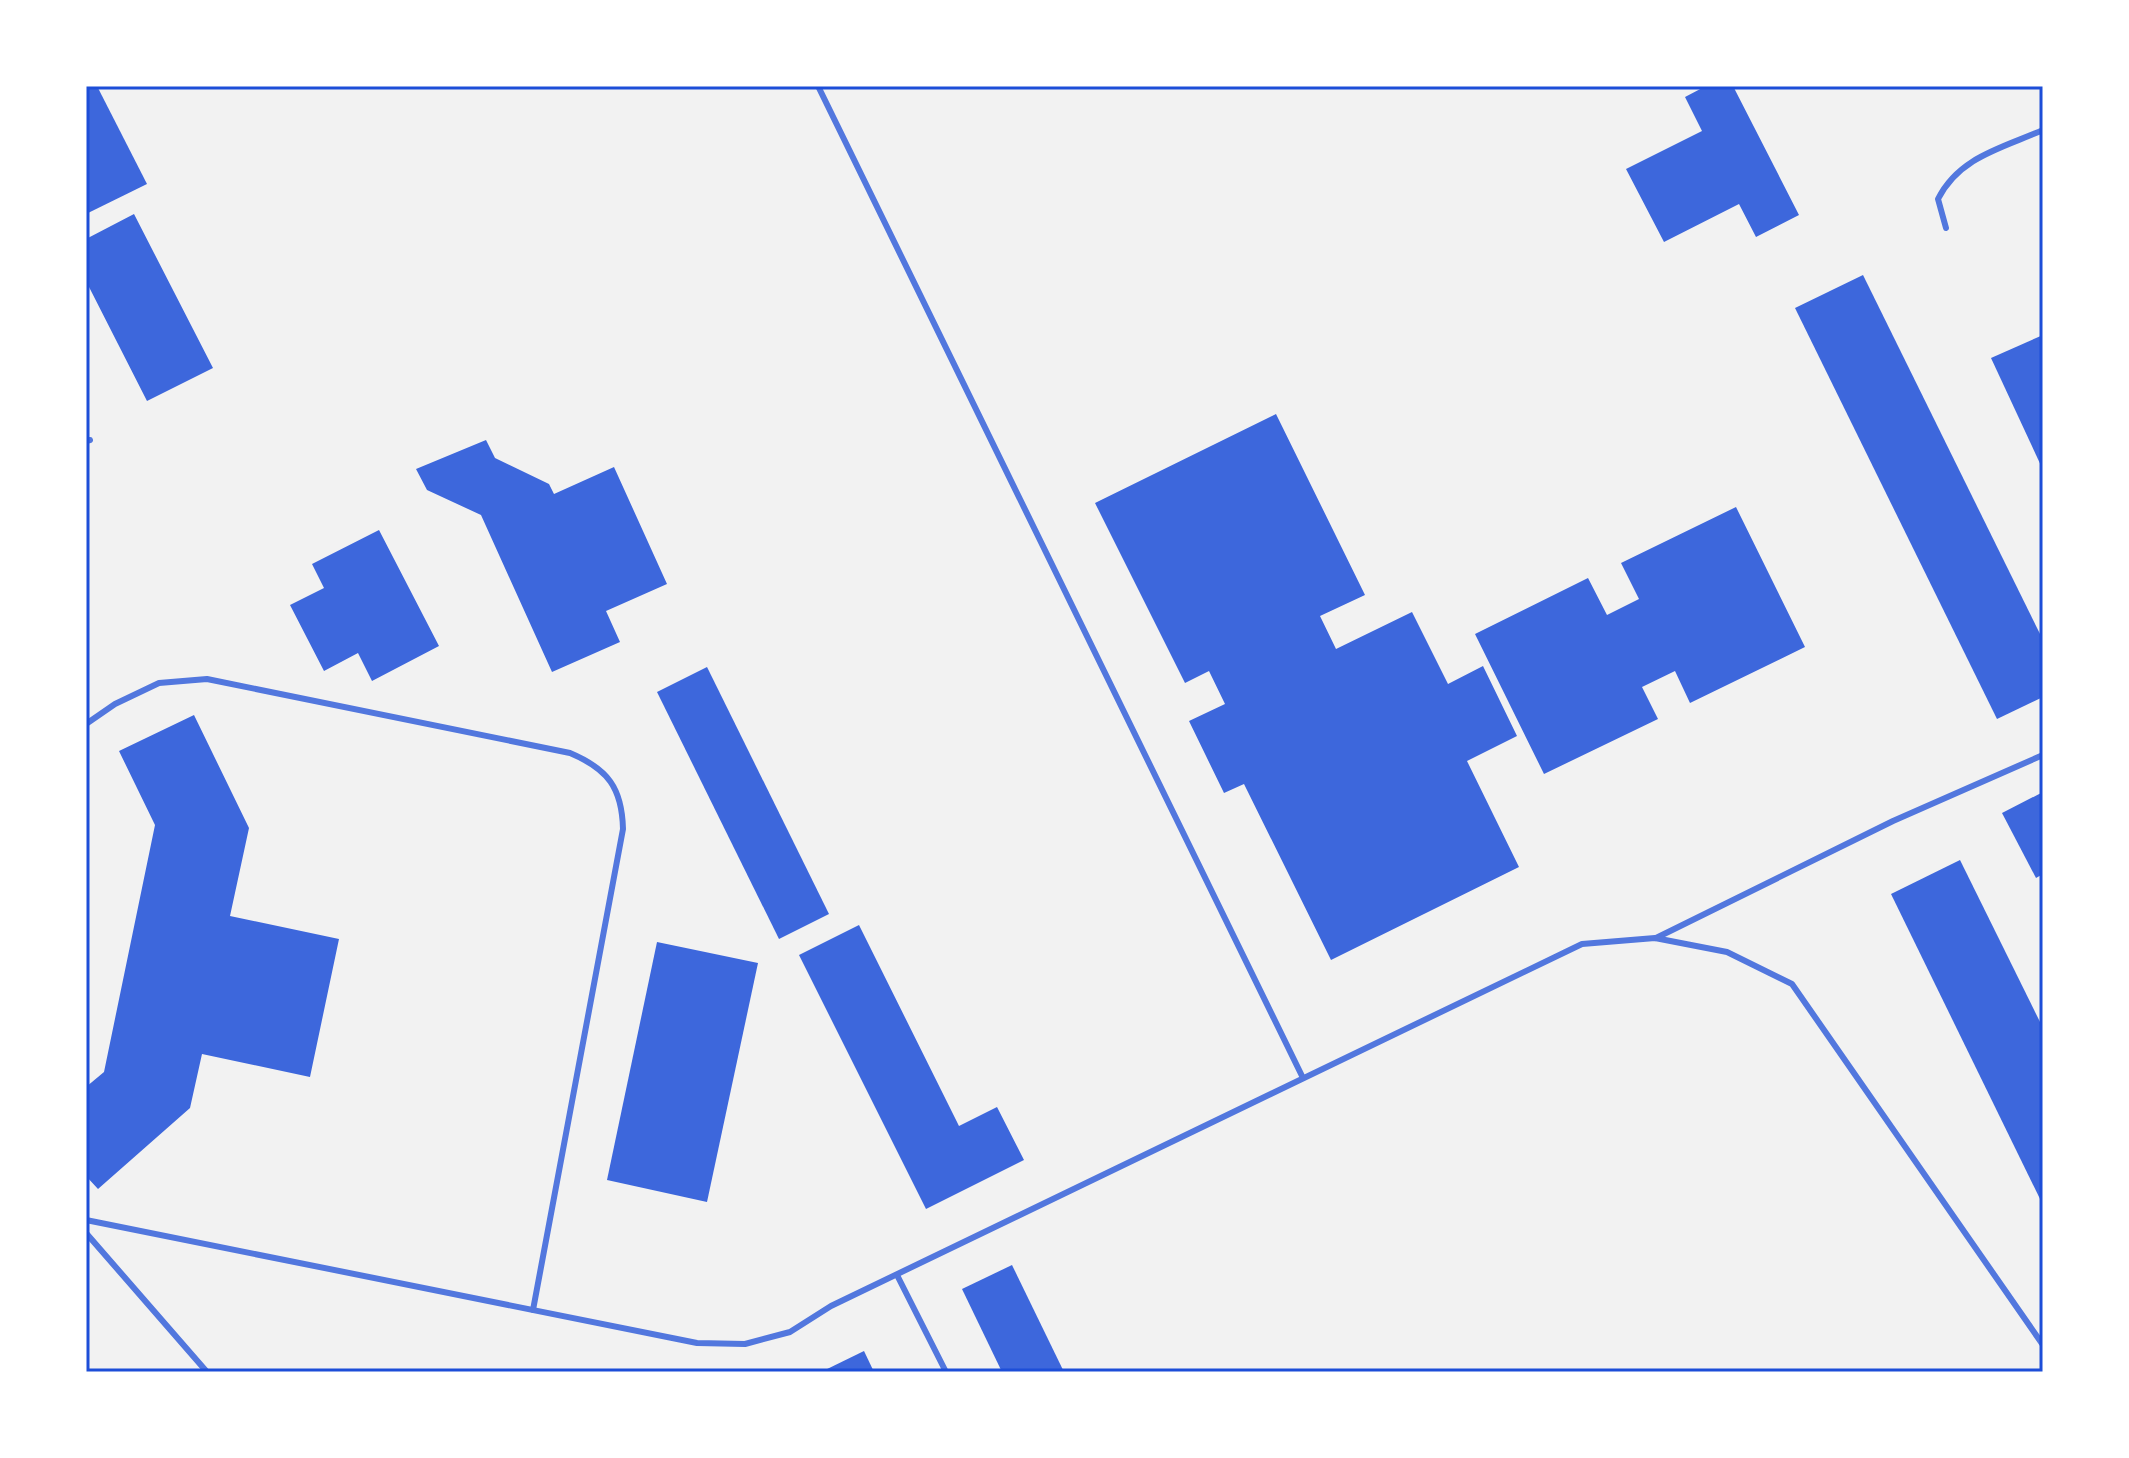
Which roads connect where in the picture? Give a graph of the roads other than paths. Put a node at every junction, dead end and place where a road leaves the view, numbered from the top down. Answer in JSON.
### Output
{"nodes":[{"id":1,"x":818,"y":86,"type":"edge"},
{"id":2,"x":2043,"y":130,"type":"edge"},
{"id":3,"x":1946,"y":228,"type":"dead end"},
{"id":4,"x":86,"y":724,"type":"edge"},
{"id":5,"x":2043,"y":755,"type":"edge"},
{"id":6,"x":1655,"y":938,"type":"junction"},
{"id":7,"x":1303,"y":1078,"type":"junction"},
{"id":8,"x":86,"y":1220,"type":"edge"},
{"id":9,"x":86,"y":1233,"type":"edge"},
{"id":10,"x":897,"y":1275,"type":"junction"},
{"id":11,"x":533,"y":1310,"type":"junction"},
{"id":12,"x":2043,"y":1345,"type":"edge"},
{"id":13,"x":207,"y":1372,"type":"edge"},
{"id":14,"x":946,"y":1372,"type":"edge"}],
"edges":[{"from":1,"to":7,"type":"lane"},
{"from":2,"to":3,"type":"lane"},
{"from":4,"to":11,"type":"lane"},
{"from":5,"to":6,"type":"lane"},
{"from":6,"to":7,"type":"lane"},
{"from":6,"to":12,"type":"lane"},
{"from":7,"to":10,"type":"lane"},
{"from":8,"to":11,"type":"lane"},
{"from":9,"to":13,"type":"lane"},
{"from":10,"to":11,"type":"lane"},
{"from":10,"to":14,"type":"lane"}]}
